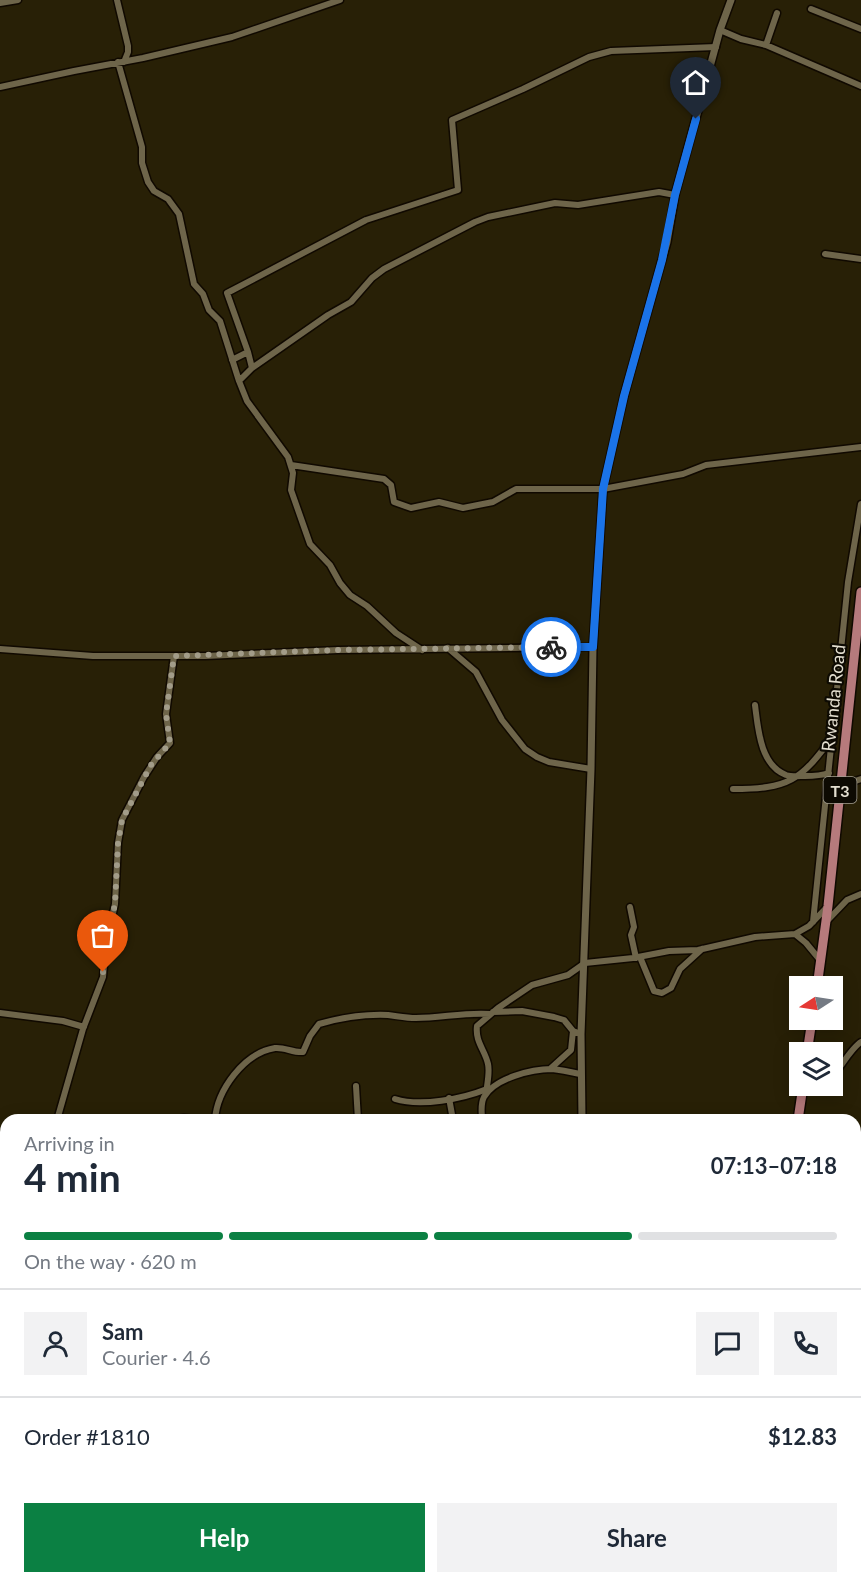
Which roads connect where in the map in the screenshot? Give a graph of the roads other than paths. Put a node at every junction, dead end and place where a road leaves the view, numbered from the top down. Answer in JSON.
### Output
{"nodes":[{"id":1,"x":18,"y":0,"type":"edge"},
{"id":2,"x":117,"y":0,"type":"edge"},
{"id":3,"x":340,"y":0,"type":"edge"},
{"id":4,"x":731,"y":0,"type":"edge"},
{"id":5,"x":0,"y":3,"type":"edge"},
{"id":6,"x":811,"y":9,"type":"dead end"},
{"id":7,"x":777,"y":13,"type":"dead end"},
{"id":8,"x":861,"y":29,"type":"edge"},
{"id":9,"x":720,"y":30,"type":"junction"},
{"id":10,"x":766,"y":45,"type":"junction"},
{"id":11,"x":716,"y":47,"type":"junction"},
{"id":12,"x":121,"y":62,"type":"junction"},
{"id":13,"x":861,"y":86,"type":"edge"},
{"id":14,"x":0,"y":87,"type":"edge"},
{"id":15,"x":675,"y":195,"type":"junction"},
{"id":16,"x":825,"y":254,"type":"dead end"},
{"id":17,"x":861,"y":260,"type":"edge"},
{"id":18,"x":248,"y":352,"type":"junction"},
{"id":19,"x":232,"y":360,"type":"junction"},
{"id":20,"x":252,"y":368,"type":"junction"},
{"id":21,"x":238,"y":381,"type":"junction"},
{"id":22,"x":861,"y":447,"type":"edge"},
{"id":23,"x":291,"y":465,"type":"junction"},
{"id":24,"x":603,"y":489,"type":"junction"},
{"id":25,"x":861,"y":504,"type":"edge"},
{"id":26,"x":861,"y":592,"type":"edge"},
{"id":27,"x":593,"y":647,"type":"junction"},
{"id":28,"x":448,"y":648,"type":"junction"},
{"id":29,"x":0,"y":649,"type":"edge"},
{"id":30,"x":422,"y":650,"type":"junction"},
{"id":31,"x":174,"y":656,"type":"junction"},
{"id":32,"x":754,"y":705,"type":"dead end"},
{"id":33,"x":833,"y":736,"type":"junction"},
{"id":34,"x":591,"y":769,"type":"junction"},
{"id":35,"x":829,"y":773,"type":"junction"},
{"id":36,"x":798,"y":776,"type":"junction"},
{"id":37,"x":861,"y":779,"type":"edge"},
{"id":38,"x":840,"y":786,"type":"junction"},
{"id":39,"x":733,"y":789,"type":"dead end"},
{"id":40,"x":861,"y":894,"type":"edge"},
{"id":41,"x":828,"y":906,"type":"junction"},
{"id":42,"x":630,"y":907,"type":"dead end"},
{"id":43,"x":813,"y":922,"type":"junction"},
{"id":44,"x":826,"y":923,"type":"junction"},
{"id":45,"x":795,"y":934,"type":"junction"},
{"id":46,"x":702,"y":950,"type":"junction"},
{"id":47,"x":638,"y":957,"type":"junction"},
{"id":48,"x":820,"y":960,"type":"junction"},
{"id":49,"x":585,"y":963,"type":"junction"},
{"id":50,"x":818,"y":976,"type":"edge"},
{"id":51,"x":0,"y":1013,"type":"edge"},
{"id":52,"x":491,"y":1013,"type":"junction"},
{"id":53,"x":84,"y":1027,"type":"junction"},
{"id":54,"x":573,"y":1031,"type":"junction"},
{"id":55,"x":581,"y":1034,"type":"junction"},
{"id":56,"x":861,"y":1042,"type":"edge"},
{"id":57,"x":843,"y":1065,"type":"edge"},
{"id":58,"x":550,"y":1069,"type":"junction"},
{"id":59,"x":580,"y":1074,"type":"junction"},
{"id":60,"x":356,"y":1086,"type":"dead end"},
{"id":61,"x":487,"y":1091,"type":"junction"},
{"id":62,"x":802,"y":1096,"type":"edge"},
{"id":63,"x":449,"y":1098,"type":"junction"},
{"id":64,"x":395,"y":1099,"type":"dead end"},
{"id":65,"x":60,"y":1114,"type":"edge"},
{"id":66,"x":216,"y":1114,"type":"edge"},
{"id":67,"x":358,"y":1114,"type":"edge"},
{"id":68,"x":452,"y":1114,"type":"edge"},
{"id":69,"x":482,"y":1114,"type":"edge"},
{"id":70,"x":582,"y":1114,"type":"edge"},
{"id":71,"x":799,"y":1114,"type":"edge"}],
"edges":[{"from":1,"to":5,"type":"street"},
{"from":2,"to":12,"type":"street"},
{"from":3,"to":12,"type":"street"},
{"from":4,"to":9,"type":"street"},
{"from":6,"to":8,"type":"street"},
{"from":7,"to":10,"type":"street"},
{"from":9,"to":10,"type":"street"},
{"from":9,"to":11,"type":"street"},
{"from":10,"to":13,"type":"street"},
{"from":11,"to":15,"type":"street"},
{"from":11,"to":18,"type":"street"},
{"from":12,"to":14,"type":"street"},
{"from":12,"to":19,"type":"street"},
{"from":15,"to":20,"type":"street"},
{"from":15,"to":24,"type":"street"},
{"from":16,"to":17,"type":"street"},
{"from":18,"to":19,"type":"street"},
{"from":18,"to":20,"type":"street"},
{"from":19,"to":21,"type":"street"},
{"from":20,"to":21,"type":"street"},
{"from":21,"to":23,"type":"street"},
{"from":22,"to":24,"type":"street"},
{"from":23,"to":24,"type":"street"},
{"from":23,"to":30,"type":"street"},
{"from":24,"to":27,"type":"street"},
{"from":25,"to":33,"type":"street"},
{"from":26,"to":38,"type":"highway","name":"Rwanda Road","number":"T3"},
{"from":27,"to":28,"type":"street"},
{"from":27,"to":34,"type":"street"},
{"from":28,"to":30,"type":"street"},
{"from":28,"to":34,"type":"street"},
{"from":29,"to":31,"type":"street"},
{"from":30,"to":31,"type":"street"},
{"from":31,"to":53,"type":"street"},
{"from":32,"to":36,"type":"street"},
{"from":33,"to":35,"type":"street"},
{"from":33,"to":36,"type":"street"},
{"from":34,"to":49,"type":"street"},
{"from":35,"to":36,"type":"street"},
{"from":35,"to":43,"type":"street"},
{"from":36,"to":39,"type":"street"},
{"from":37,"to":38,"type":"street"},
{"from":38,"to":41,"type":"highway","name":"Rwanda Road","number":"T3"},
{"from":40,"to":44,"type":"street"},
{"from":41,"to":43,"type":"street"},
{"from":41,"to":44,"type":"highway","name":"Rwanda Road","number":"T3"},
{"from":42,"to":47,"type":"street"},
{"from":43,"to":45,"type":"street"},
{"from":44,"to":48,"type":"highway","name":"Rwanda Road","number":"T3"},
{"from":45,"to":46,"type":"street"},
{"from":45,"to":48,"type":"street"},
{"from":46,"to":47,"type":"street"},
{"from":46,"to":47,"type":"street"},
{"from":47,"to":49,"type":"street"},
{"from":48,"to":50,"type":"highway","name":"Rwanda Road","number":"T3"},
{"from":49,"to":52,"type":"street"},
{"from":49,"to":55,"type":"street"},
{"from":51,"to":53,"type":"street"},
{"from":52,"to":54,"type":"street"},
{"from":52,"to":61,"type":"street"},
{"from":52,"to":66,"type":"street"},
{"from":53,"to":65,"type":"street"},
{"from":54,"to":55,"type":"street"},
{"from":54,"to":58,"type":"street"},
{"from":55,"to":59,"type":"street"},
{"from":56,"to":57,"type":"street"},
{"from":58,"to":59,"type":"street"},
{"from":58,"to":61,"type":"street"},
{"from":59,"to":70,"type":"street"},
{"from":60,"to":67,"type":"street"},
{"from":61,"to":63,"type":"street"},
{"from":61,"to":69,"type":"street"},
{"from":62,"to":71,"type":"highway"},
{"from":63,"to":64,"type":"street"},
{"from":63,"to":68,"type":"street"}]}
